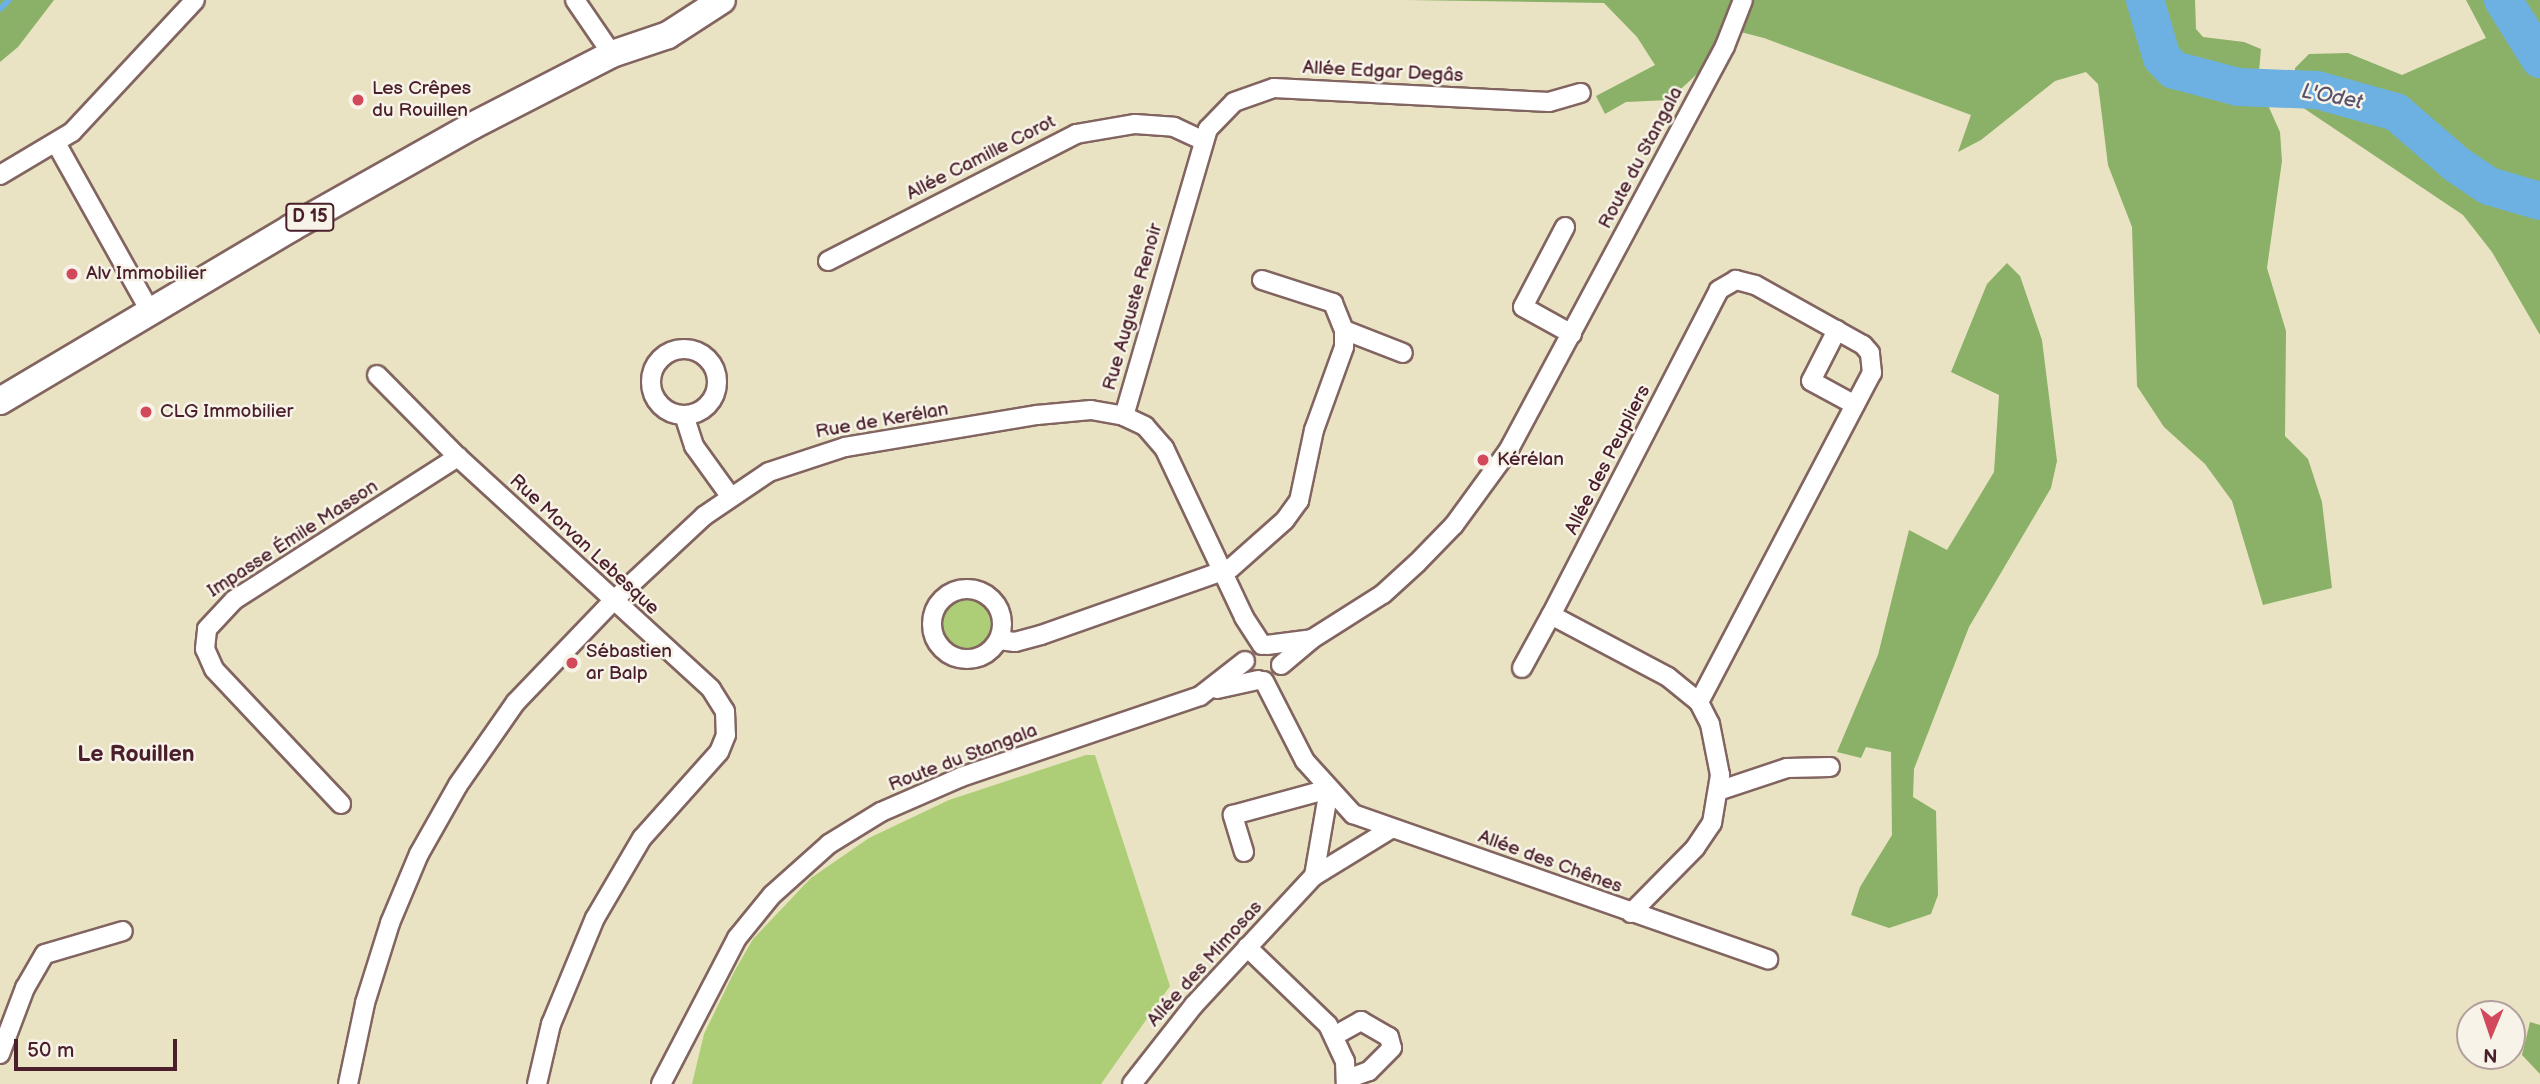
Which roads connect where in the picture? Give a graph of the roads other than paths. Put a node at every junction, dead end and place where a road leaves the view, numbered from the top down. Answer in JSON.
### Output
{"nodes":[{"id":1,"x":195,"y":0,"type":"edge"},
{"id":2,"x":575,"y":0,"type":"edge"},
{"id":3,"x":693,"y":0,"type":"edge"},
{"id":4,"x":722,"y":0,"type":"edge"},
{"id":5,"x":1743,"y":0,"type":"edge"},
{"id":6,"x":621,"y":50,"type":"junction"},
{"id":7,"x":1581,"y":93,"type":"dead end"},
{"id":8,"x":1202,"y":140,"type":"junction"},
{"id":9,"x":56,"y":143,"type":"junction"},
{"id":10,"x":0,"y":175,"type":"edge"},
{"id":11,"x":1565,"y":227,"type":"dead end"},
{"id":12,"x":828,"y":261,"type":"dead end"},
{"id":13,"x":1262,"y":279,"type":"dead end"},
{"id":14,"x":151,"y":313,"type":"junction"},
{"id":15,"x":1344,"y":330,"type":"junction"},
{"id":16,"x":1837,"y":330,"type":"junction"},
{"id":17,"x":1572,"y":334,"type":"junction"},
{"id":18,"x":1404,"y":354,"type":"dead end"},
{"id":19,"x":377,"y":375,"type":"dead end"},
{"id":20,"x":0,"y":401,"type":"edge"},
{"id":21,"x":1855,"y":405,"type":"junction"},
{"id":22,"x":684,"y":415,"type":"dead end"},
{"id":23,"x":1124,"y":416,"type":"junction"},
{"id":24,"x":458,"y":457,"type":"junction"},
{"id":25,"x":730,"y":496,"type":"junction"},
{"id":26,"x":1223,"y":573,"type":"junction"},
{"id":27,"x":613,"y":601,"type":"junction"},
{"id":28,"x":1551,"y":615,"type":"junction"},
{"id":29,"x":1312,"y":639,"type":"junction"},
{"id":30,"x":999,"y":640,"type":"junction"},
{"id":31,"x":1256,"y":651,"type":"junction"},
{"id":32,"x":1281,"y":668,"type":"junction"},
{"id":33,"x":1522,"y":668,"type":"dead end"},
{"id":34,"x":1261,"y":680,"type":"junction"},
{"id":35,"x":1213,"y":689,"type":"junction"},
{"id":36,"x":1699,"y":702,"type":"junction"},
{"id":37,"x":1283,"y":712,"type":"junction"},
{"id":38,"x":1830,"y":767,"type":"dead end"},
{"id":39,"x":1329,"y":789,"type":"junction"},
{"id":40,"x":1721,"y":790,"type":"junction"},
{"id":41,"x":341,"y":804,"type":"dead end"},
{"id":42,"x":1389,"y":830,"type":"junction"},
{"id":43,"x":1244,"y":852,"type":"dead end"},
{"id":44,"x":1314,"y":876,"type":"junction"},
{"id":45,"x":1631,"y":913,"type":"junction"},
{"id":46,"x":123,"y":931,"type":"dead end"},
{"id":47,"x":1247,"y":947,"type":"junction"},
{"id":48,"x":1768,"y":959,"type":"dead end"},
{"id":49,"x":1334,"y":1036,"type":"junction"},
{"id":50,"x":0,"y":1055,"type":"edge"},
{"id":51,"x":674,"y":1060,"type":"junction"},
{"id":52,"x":1347,"y":1082,"type":"edge"},
{"id":53,"x":348,"y":1084,"type":"edge"},
{"id":54,"x":537,"y":1084,"type":"edge"},
{"id":55,"x":661,"y":1084,"type":"edge"},
{"id":56,"x":673,"y":1084,"type":"edge"},
{"id":57,"x":1132,"y":1084,"type":"edge"}],
"edges":[{"from":1,"to":9,"type":"street"},
{"from":2,"to":6,"type":"street"},
{"from":3,"to":6,"type":"main road","number":"D 15"},
{"from":4,"to":6,"type":"main road","number":"D 15"},
{"from":5,"to":17,"type":"street","name":"Route du Stangala"},
{"from":6,"to":14,"type":"main road","number":"D 15"},
{"from":7,"to":8,"type":"street","name":"Allée Edgar Degâs"},
{"from":8,"to":12,"type":"street","name":"Allée Camille Corot"},
{"from":8,"to":23,"type":"street","name":"Rue Auguste Renoir"},
{"from":9,"to":10,"type":"street"},
{"from":9,"to":14,"type":"street"},
{"from":11,"to":17,"type":"street"},
{"from":13,"to":15,"type":"street"},
{"from":14,"to":20,"type":"main road","number":"D 15"},
{"from":15,"to":18,"type":"street"},
{"from":15,"to":26,"type":"street"},
{"from":16,"to":21,"type":"street","name":"Allée des Peupliers"},
{"from":16,"to":21,"type":"street"},
{"from":16,"to":28,"type":"street","name":"Allée des Peupliers"},
{"from":17,"to":29,"type":"street","name":"Route du Stangala"},
{"from":19,"to":24,"type":"street","name":"Rue Morvan Lebesque"},
{"from":21,"to":36,"type":"street","name":"Allée des Peupliers"},
{"from":22,"to":25,"type":"street"},
{"from":23,"to":25,"type":"street","name":"Rue de Kerélan"},
{"from":23,"to":26,"type":"street","name":"Rue Auguste Renoir"},
{"from":24,"to":27,"type":"street","name":"Rue Morvan Lebesque"},
{"from":24,"to":41,"type":"street","name":"Impasse Émile Masson"},
{"from":25,"to":27,"type":"street","name":"Rue de Kerélan"},
{"from":26,"to":30,"type":"street"},
{"from":26,"to":31,"type":"street","name":"Rue Auguste Renoir"},
{"from":27,"to":53,"type":"street","name":"Rue de Kerélan"},
{"from":27,"to":54,"type":"street","name":"Rue Morvan Lebesque"},
{"from":28,"to":33,"type":"street"},
{"from":28,"to":36,"type":"street"},
{"from":29,"to":31,"type":"street","name":"Route du Stangala"},
{"from":29,"to":32,"type":"street","name":"Route du Stangala"},
{"from":30,"to":30,"type":"street"},
{"from":31,"to":32,"type":"street"},
{"from":31,"to":34,"type":"street"},
{"from":31,"to":35,"type":"street","name":"Route du Stangala"},
{"from":32,"to":34,"type":"street","name":"Route du Stangala"},
{"from":32,"to":37,"type":"street"},
{"from":34,"to":35,"type":"street","name":"Route du Stangala"},
{"from":34,"to":37,"type":"street"},
{"from":35,"to":51,"type":"street","name":"Route du Stangala"},
{"from":36,"to":40,"type":"street"},
{"from":37,"to":39,"type":"street"},
{"from":38,"to":40,"type":"street"},
{"from":39,"to":42,"type":"street","name":"Allée des Chênes"},
{"from":39,"to":43,"type":"street"},
{"from":39,"to":44,"type":"street"},
{"from":40,"to":45,"type":"street"},
{"from":42,"to":44,"type":"street","name":"Allée des Mimosas"},
{"from":42,"to":45,"type":"street","name":"Allée des Chênes"},
{"from":44,"to":47,"type":"street","name":"Allée des Mimosas"},
{"from":45,"to":48,"type":"street","name":"Allée des Chênes"},
{"from":46,"to":50,"type":"street"},
{"from":47,"to":49,"type":"street"},
{"from":47,"to":57,"type":"street","name":"Allée des Mimosas"},
{"from":49,"to":52,"type":"street"},
{"from":49,"to":52,"type":"street"},
{"from":51,"to":55,"type":"street","name":"Route du Stangala"},
{"from":51,"to":56,"type":"street","name":"Route du Stangala"}]}
